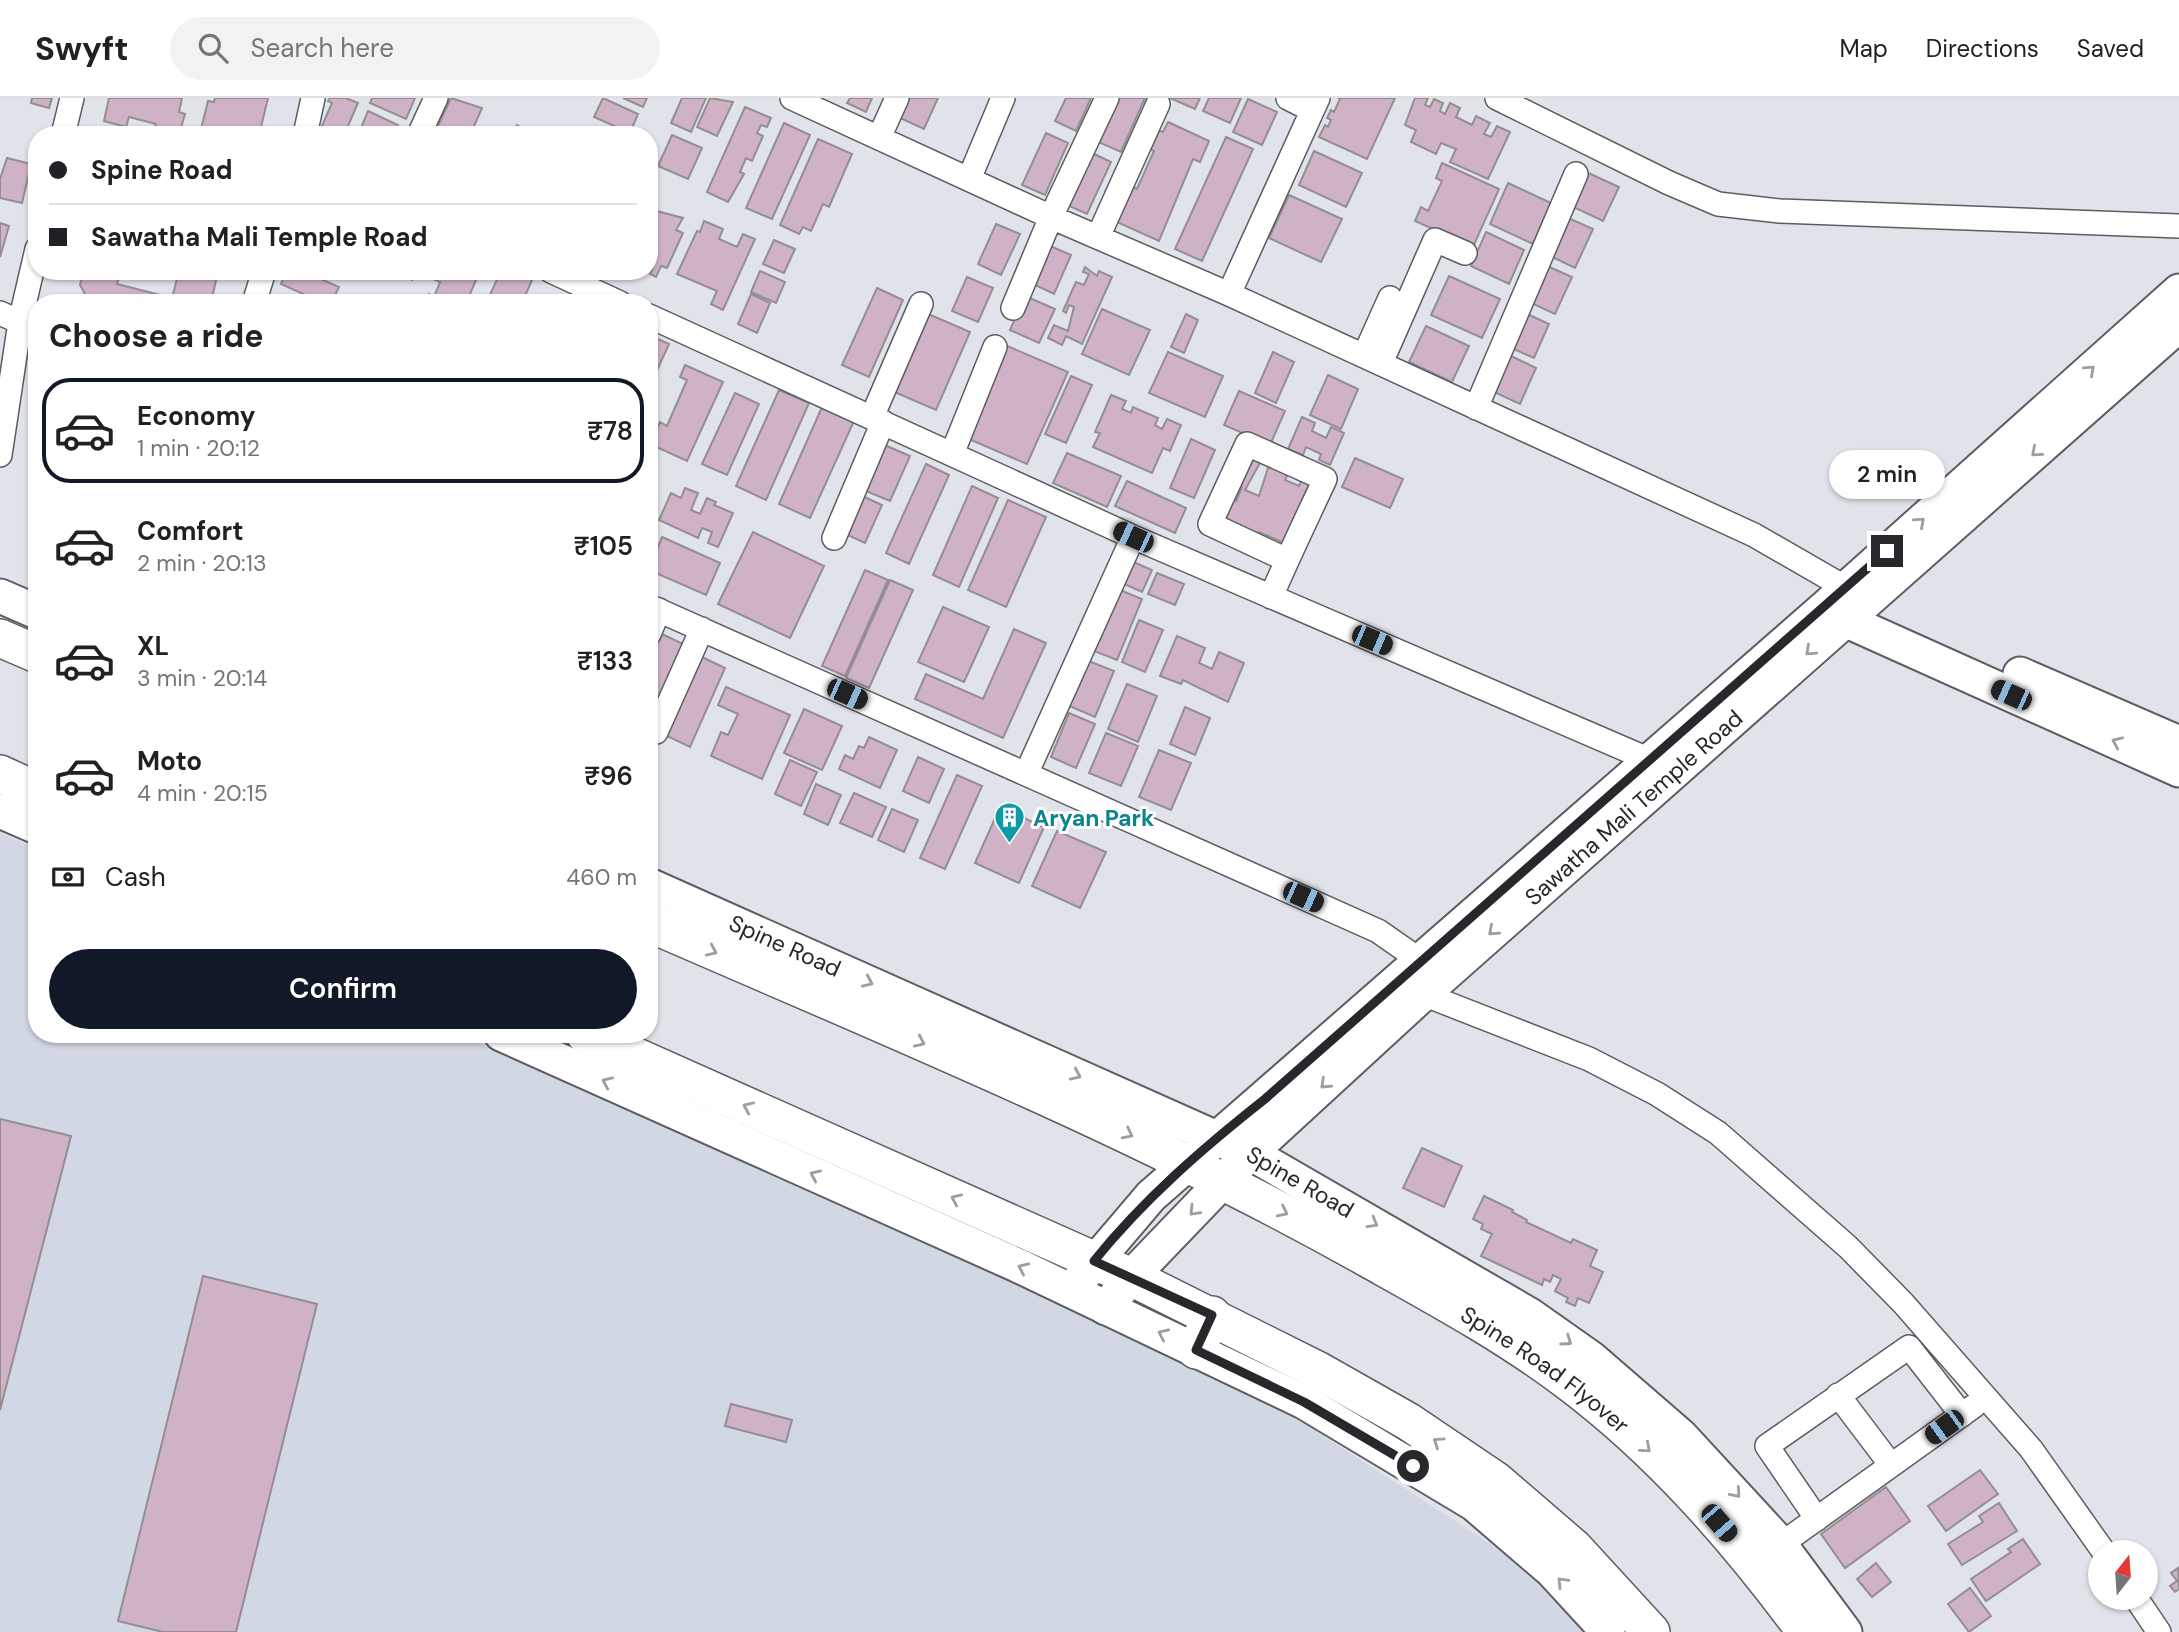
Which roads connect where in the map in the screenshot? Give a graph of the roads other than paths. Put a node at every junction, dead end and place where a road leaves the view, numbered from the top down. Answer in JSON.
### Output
{"nodes":[{"id":1,"x":72,"y":98,"type":"edge"},
{"id":2,"x":313,"y":98,"type":"edge"},
{"id":3,"x":436,"y":98,"type":"edge"},
{"id":4,"x":897,"y":98,"type":"edge"},
{"id":5,"x":1003,"y":98,"type":"edge"},
{"id":6,"x":1107,"y":98,"type":"edge"},
{"id":7,"x":1288,"y":98,"type":"edge"},
{"id":8,"x":1497,"y":98,"type":"edge"},
{"id":9,"x":796,"y":99,"type":"edge"},
{"id":10,"x":1158,"y":104,"type":"dead end"},
{"id":11,"x":1315,"y":104,"type":"edge"},
{"id":12,"x":65,"y":126,"type":"edge"},
{"id":13,"x":307,"y":126,"type":"edge"},
{"id":14,"x":423,"y":126,"type":"edge"},
{"id":15,"x":879,"y":138,"type":"junction"},
{"id":16,"x":1576,"y":174,"type":"dead end"},
{"id":17,"x":969,"y":179,"type":"junction"},
{"id":18,"x":1051,"y":216,"type":"junction"},
{"id":19,"x":2179,"y":226,"type":"edge"},
{"id":20,"x":1098,"y":236,"type":"junction"},
{"id":21,"x":1465,"y":253,"type":"dead end"},
{"id":22,"x":29,"y":280,"type":"edge"},
{"id":23,"x":570,"y":280,"type":"edge"},
{"id":24,"x":2179,"y":291,"type":"edge"},
{"id":25,"x":601,"y":294,"type":"edge"},
{"id":26,"x":1229,"y":294,"type":"junction"},
{"id":27,"x":1390,"y":298,"type":"dead end"},
{"id":28,"x":921,"y":304,"type":"dead end"},
{"id":29,"x":1013,"y":308,"type":"dead end"},
{"id":30,"x":658,"y":320,"type":"edge"},
{"id":31,"x":19,"y":322,"type":"edge"},
{"id":32,"x":2179,"y":326,"type":"edge"},
{"id":33,"x":995,"y":347,"type":"dead end"},
{"id":34,"x":1372,"y":359,"type":"junction"},
{"id":35,"x":1476,"y":408,"type":"junction"},
{"id":36,"x":877,"y":420,"type":"junction"},
{"id":37,"x":952,"y":454,"type":"junction"},
{"id":38,"x":0,"y":455,"type":"edge"},
{"id":39,"x":1133,"y":537,"type":"junction"},
{"id":40,"x":834,"y":538,"type":"dead end"},
{"id":41,"x":1287,"y":561,"type":"junction"},
{"id":42,"x":0,"y":596,"type":"edge"},
{"id":43,"x":1270,"y":597,"type":"junction"},
{"id":44,"x":1846,"y":604,"type":"junction"},
{"id":45,"x":28,"y":608,"type":"edge"},
{"id":46,"x":658,"y":610,"type":"edge"},
{"id":47,"x":702,"y":629,"type":"junction"},
{"id":48,"x":0,"y":638,"type":"edge"},
{"id":49,"x":28,"y":650,"type":"edge"},
{"id":50,"x":658,"y":728,"type":"edge"},
{"id":51,"x":2179,"y":743,"type":"edge"},
{"id":52,"x":1650,"y":760,"type":"junction"},
{"id":53,"x":2179,"y":770,"type":"edge"},
{"id":54,"x":1027,"y":772,"type":"junction"},
{"id":55,"x":0,"y":774,"type":"edge"},
{"id":56,"x":28,"y":786,"type":"edge"},
{"id":57,"x":0,"y":811,"type":"edge"},
{"id":58,"x":28,"y":823,"type":"edge"},
{"id":59,"x":658,"y":889,"type":"edge"},
{"id":60,"x":658,"y":927,"type":"edge"},
{"id":61,"x":1421,"y":961,"type":"junction"},
{"id":62,"x":1423,"y":994,"type":"junction"},
{"id":63,"x":520,"y":1043,"type":"edge"},
{"id":64,"x":605,"y":1043,"type":"edge"},
{"id":65,"x":1217,"y":1137,"type":"junction"},
{"id":66,"x":1250,"y":1153,"type":"junction"},
{"id":67,"x":1187,"y":1164,"type":"junction"},
{"id":68,"x":1222,"y":1181,"type":"junction"},
{"id":69,"x":1094,"y":1261,"type":"junction"},
{"id":70,"x":1131,"y":1277,"type":"junction"},
{"id":71,"x":1071,"y":1290,"type":"junction"},
{"id":72,"x":1106,"y":1308,"type":"junction"},
{"id":73,"x":1212,"y":1315,"type":"junction"},
{"id":74,"x":1196,"y":1350,"type":"junction"},
{"id":75,"x":1839,"y":1395,"type":"junction"},
{"id":76,"x":1986,"y":1397,"type":"junction"},
{"id":77,"x":1962,"y":1415,"type":"junction"},
{"id":78,"x":1891,"y":1465,"type":"junction"},
{"id":79,"x":1817,"y":1519,"type":"junction"},
{"id":80,"x":2095,"y":1540,"type":"edge"},
{"id":81,"x":1780,"y":1545,"type":"junction"},
{"id":82,"x":2144,"y":1610,"type":"edge"},
{"id":83,"x":1608,"y":1632,"type":"edge"},
{"id":84,"x":1651,"y":1632,"type":"edge"},
{"id":85,"x":1805,"y":1632,"type":"edge"},
{"id":86,"x":1845,"y":1632,"type":"edge"},
{"id":87,"x":2159,"y":1632,"type":"edge"}],
"edges":[{"from":1,"to":12,"type":"street"},
{"from":2,"to":13,"type":"street"},
{"from":3,"to":14,"type":"street"},
{"from":4,"to":15,"type":"street"},
{"from":5,"to":17,"type":"street"},
{"from":6,"to":18,"type":"street"},
{"from":7,"to":11,"type":"street"},
{"from":8,"to":19,"type":"street"},
{"from":9,"to":15,"type":"street"},
{"from":10,"to":20,"type":"street"},
{"from":11,"to":26,"type":"street"},
{"from":15,"to":17,"type":"street"},
{"from":16,"to":35,"type":"street"},
{"from":17,"to":18,"type":"street"},
{"from":18,"to":20,"type":"street"},
{"from":18,"to":29,"type":"street"},
{"from":20,"to":26,"type":"street"},
{"from":21,"to":34,"type":"street"},
{"from":22,"to":31,"type":"street"},
{"from":23,"to":25,"type":"street"},
{"from":44,"to":24,"type":"street","name":"Sawatha Mali Temple Road","one_way":true},
{"from":26,"to":34,"type":"street"},
{"from":27,"to":34,"type":"street"},
{"from":28,"to":36,"type":"street"},
{"from":30,"to":36,"type":"street"},
{"from":31,"to":38,"type":"street"},
{"from":32,"to":44,"type":"street","name":"Sawatha Mali Temple Road","one_way":true},
{"from":33,"to":37,"type":"street"},
{"from":34,"to":35,"type":"street"},
{"from":35,"to":44,"type":"street"},
{"from":36,"to":37,"type":"street"},
{"from":36,"to":40,"type":"street"},
{"from":37,"to":39,"type":"street"},
{"from":39,"to":43,"type":"street"},
{"from":39,"to":54,"type":"street"},
{"from":41,"to":41,"type":"street"},
{"from":41,"to":43,"type":"street"},
{"from":42,"to":45,"type":"street"},
{"from":43,"to":52,"type":"street"},
{"from":44,"to":51,"type":"street"},
{"from":44,"to":52,"type":"street","name":"Sawatha Mali Temple Road"},
{"from":53,"to":44,"type":"street","one_way":true},
{"from":44,"to":62,"type":"street","name":"Sawatha Mali Temple Road","one_way":true},
{"from":46,"to":47,"type":"street"},
{"from":47,"to":50,"type":"street"},
{"from":47,"to":54,"type":"street"},
{"from":48,"to":49,"type":"main road"},
{"from":52,"to":61,"type":"street","name":"Sawatha Mali Temple Road"},
{"from":54,"to":61,"type":"street"},
{"from":55,"to":56,"type":"main road"},
{"from":57,"to":58,"type":"street"},
{"from":59,"to":65,"type":"street","name":"Spine Road","one_way":true},
{"from":60,"to":67,"type":"main road","name":"Spine Road","one_way":true},
{"from":61,"to":65,"type":"street","name":"Sawatha Mali Temple Road"},
{"from":62,"to":66,"type":"street","name":"Sawatha Mali Temple Road","one_way":true},
{"from":62,"to":76,"type":"street"},
{"from":71,"to":63,"type":"street","one_way":true},
{"from":69,"to":64,"type":"main road","one_way":true},
{"from":65,"to":66,"type":"street","name":"Spine Road"},
{"from":65,"to":67,"type":"street","name":"Sawatha Mali Temple Road"},
{"from":66,"to":68,"type":"street","name":"Sawatha Mali Temple Road"},
{"from":66,"to":81,"type":"street","name":"Spine Road","one_way":true},
{"from":67,"to":68,"type":"main road","name":"Spine Road"},
{"from":67,"to":69,"type":"street","name":"Sawatha Mali Temple Road"},
{"from":68,"to":70,"type":"street","name":"Sawatha Mali Temple Road","one_way":true},
{"from":68,"to":85,"type":"main road","name":"Spine Road Flyover","one_way":true},
{"from":69,"to":70,"type":"main road"},
{"from":69,"to":71,"type":"street","name":"Sawatha Mali Temple Road"},
{"from":70,"to":72,"type":"street","name":"Sawatha Mali Temple Road"},
{"from":70,"to":73,"type":"main road"},
{"from":71,"to":72,"type":"street"},
{"from":74,"to":72,"type":"street","one_way":true},
{"from":73,"to":74,"type":"main road"},
{"from":84,"to":73,"type":"main road","one_way":true},
{"from":83,"to":74,"type":"street","one_way":true},
{"from":75,"to":77,"type":"street"},
{"from":75,"to":78,"type":"street"},
{"from":75,"to":79,"type":"street"},
{"from":76,"to":77,"type":"street"},
{"from":76,"to":80,"type":"street"},
{"from":77,"to":78,"type":"street"},
{"from":78,"to":79,"type":"street"},
{"from":79,"to":81,"type":"street"},
{"from":81,"to":86,"type":"street","name":"Spine Road"},
{"from":82,"to":87,"type":"street"}]}
